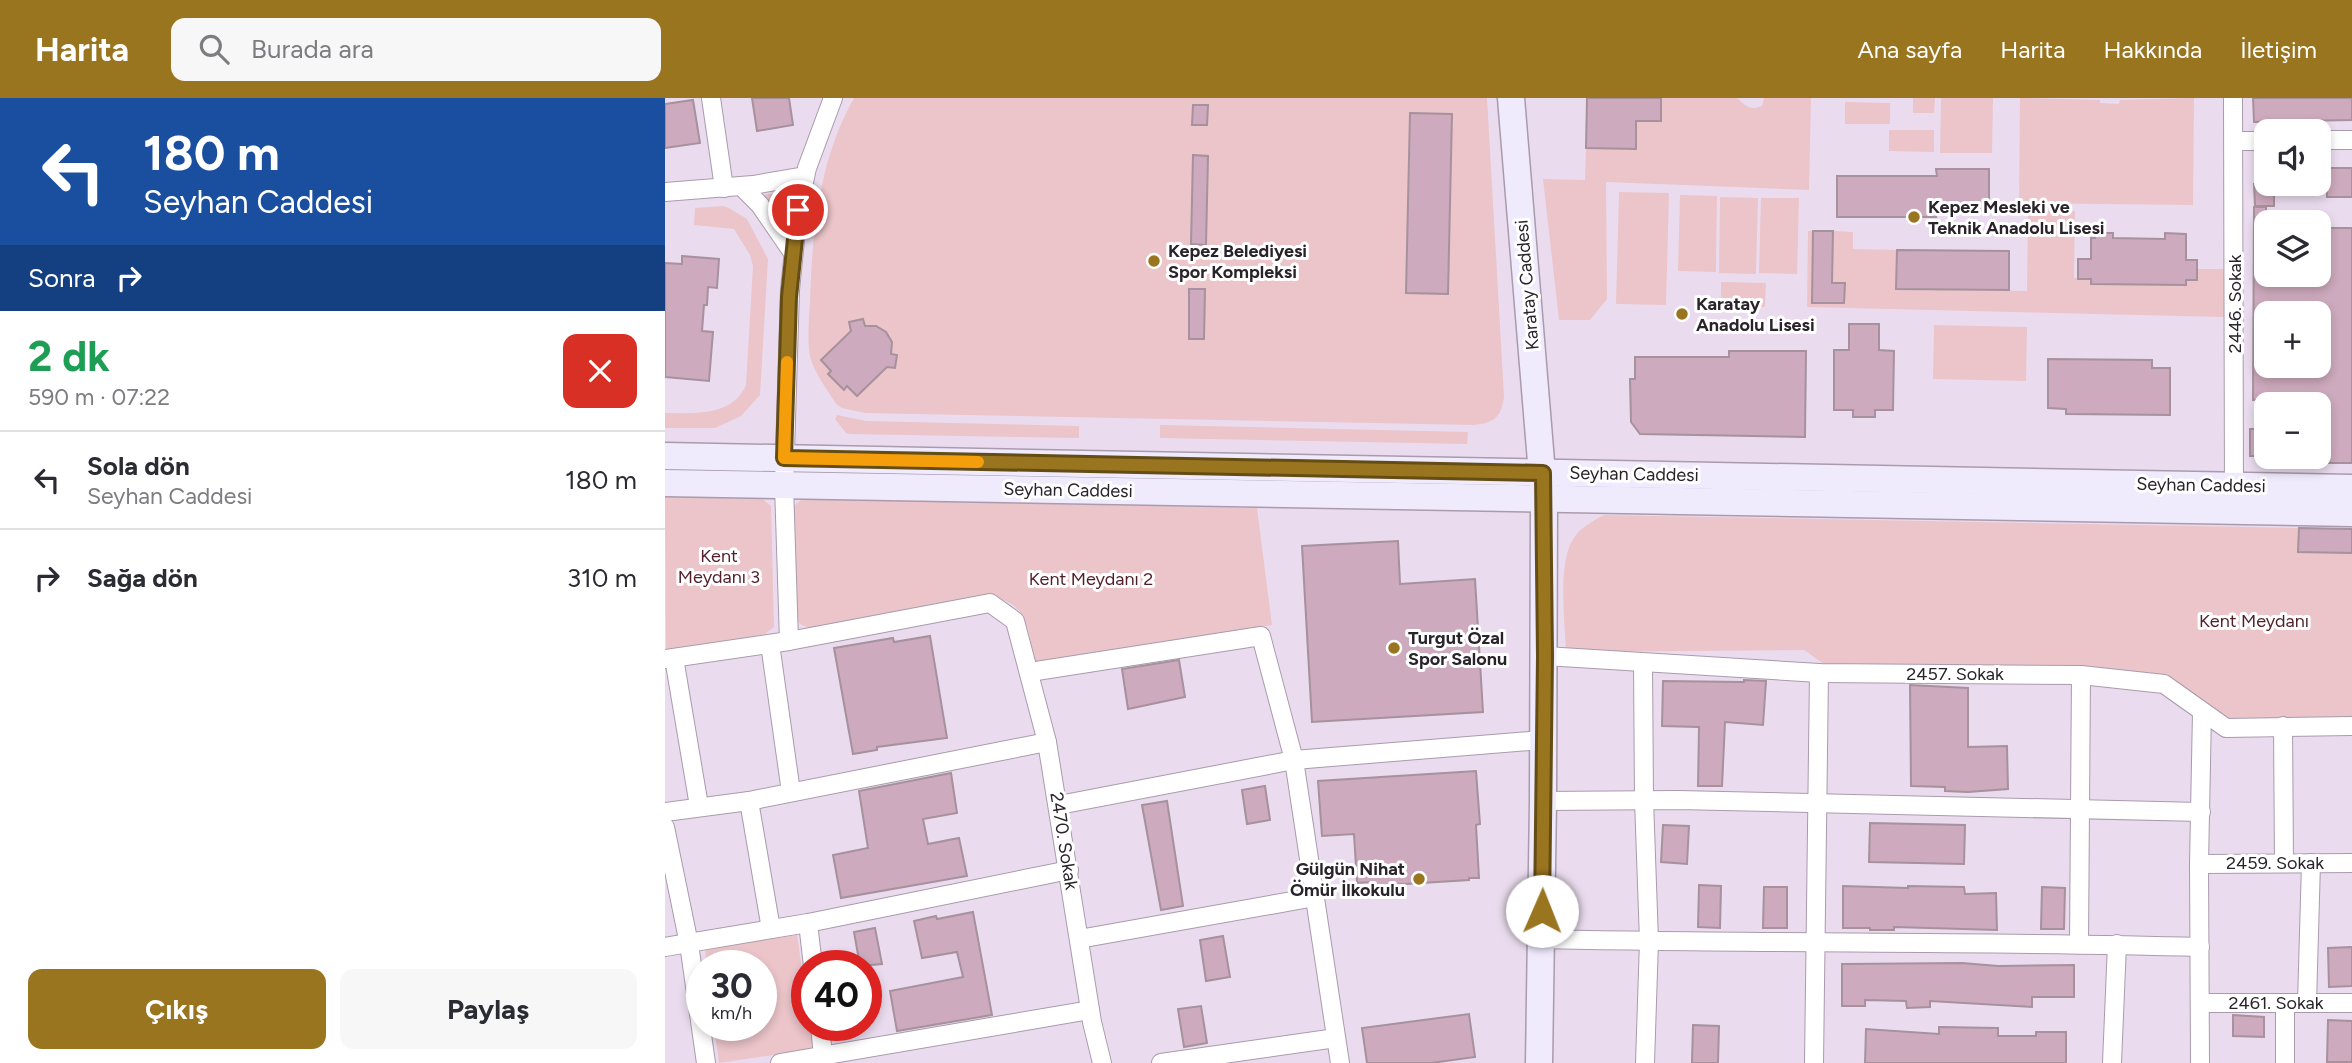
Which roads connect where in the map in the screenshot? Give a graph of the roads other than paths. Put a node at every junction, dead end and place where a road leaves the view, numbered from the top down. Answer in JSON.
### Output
{"nodes":[{"id":1,"x":711,"y":98,"type":"edge"},
{"id":2,"x":833,"y":98,"type":"edge"},
{"id":3,"x":1511,"y":98,"type":"edge"},
{"id":4,"x":2234,"y":98,"type":"edge"},
{"id":5,"x":2331,"y":140,"type":"edge"},
{"id":6,"x":2352,"y":140,"type":"edge"},
{"id":7,"x":2234,"y":141,"type":"junction"},
{"id":8,"x":2254,"y":141,"type":"edge"},
{"id":9,"x":805,"y":176,"type":"junction"},
{"id":10,"x":733,"y":187,"type":"junction"},
{"id":11,"x":665,"y":192,"type":"edge"},
{"id":12,"x":793,"y":253,"type":"junction"},
{"id":13,"x":665,"y":456,"type":"edge"},
{"id":14,"x":784,"y":458,"type":"junction"},
{"id":15,"x":665,"y":483,"type":"edge"},
{"id":16,"x":784,"y":485,"type":"junction"},
{"id":17,"x":1544,"y":486,"type":"junction"},
{"id":18,"x":2352,"y":488,"type":"edge"},
{"id":19,"x":2234,"y":498,"type":"junction"},
{"id":20,"x":2352,"y":513,"type":"edge"},
{"id":21,"x":789,"y":641,"type":"junction"},
{"id":22,"x":770,"y":644,"type":"junction"},
{"id":23,"x":1545,"y":656,"type":"junction"},
{"id":24,"x":669,"y":658,"type":"edge"},
{"id":25,"x":1643,"y":663,"type":"junction"},
{"id":26,"x":1030,"y":671,"type":"junction"},
{"id":27,"x":1819,"y":673,"type":"junction"},
{"id":28,"x":2081,"y":675,"type":"junction"},
{"id":29,"x":2202,"y":712,"type":"junction"},
{"id":30,"x":2283,"y":726,"type":"junction"},
{"id":31,"x":2352,"y":726,"type":"edge"},
{"id":32,"x":1542,"y":740,"type":"junction"},
{"id":33,"x":1047,"y":742,"type":"junction"},
{"id":34,"x":1294,"y":760,"type":"junction"},
{"id":35,"x":791,"y":792,"type":"junction"},
{"id":36,"x":749,"y":800,"type":"junction"},
{"id":37,"x":1644,"y":800,"type":"junction"},
{"id":38,"x":1543,"y":801,"type":"junction"},
{"id":39,"x":1819,"y":803,"type":"junction"},
{"id":40,"x":1059,"y":805,"type":"junction"},
{"id":41,"x":699,"y":806,"type":"junction"},
{"id":42,"x":2080,"y":809,"type":"junction"},
{"id":43,"x":665,"y":812,"type":"edge"},
{"id":44,"x":2201,"y":812,"type":"junction"},
{"id":45,"x":665,"y":827,"type":"edge"},
{"id":46,"x":2284,"y":863,"type":"junction"},
{"id":47,"x":2311,"y":863,"type":"junction"},
{"id":48,"x":2352,"y":863,"type":"edge"},
{"id":49,"x":2199,"y":864,"type":"junction"},
{"id":50,"x":1069,"y":870,"type":"junction"},
{"id":51,"x":1315,"y":897,"type":"junction"},
{"id":52,"x":808,"y":923,"type":"junction"},
{"id":53,"x":771,"y":929,"type":"junction"},
{"id":54,"x":1079,"y":939,"type":"junction"},
{"id":55,"x":1542,"y":939,"type":"junction"},
{"id":56,"x":1649,"y":941,"type":"junction"},
{"id":57,"x":1815,"y":943,"type":"junction"},
{"id":58,"x":2079,"y":943,"type":"junction"},
{"id":59,"x":689,"y":944,"type":"junction"},
{"id":60,"x":2117,"y":944,"type":"junction"},
{"id":61,"x":665,"y":947,"type":"edge"},
{"id":62,"x":2200,"y":947,"type":"junction"},
{"id":63,"x":811,"y":950,"type":"edge"},
{"id":64,"x":2200,"y":1003,"type":"junction"},
{"id":65,"x":2285,"y":1003,"type":"junction"},
{"id":66,"x":2307,"y":1003,"type":"junction"},
{"id":67,"x":2352,"y":1003,"type":"edge"},
{"id":68,"x":1090,"y":1010,"type":"junction"},
{"id":69,"x":1336,"y":1038,"type":"junction"},
{"id":70,"x":822,"y":1041,"type":"edge"},
{"id":71,"x":874,"y":1055,"type":"edge"},
{"id":72,"x":823,"y":1056,"type":"junction"},
{"id":73,"x":706,"y":1063,"type":"edge"},
{"id":74,"x":782,"y":1063,"type":"edge"},
{"id":75,"x":1102,"y":1063,"type":"edge"},
{"id":76,"x":1161,"y":1063,"type":"edge"},
{"id":77,"x":1340,"y":1063,"type":"edge"},
{"id":78,"x":1539,"y":1063,"type":"edge"},
{"id":79,"x":1645,"y":1063,"type":"edge"},
{"id":80,"x":1814,"y":1063,"type":"edge"},
{"id":81,"x":2112,"y":1063,"type":"edge"},
{"id":82,"x":2200,"y":1063,"type":"edge"},
{"id":83,"x":2285,"y":1063,"type":"edge"}],
"edges":[{"from":1,"to":10,"type":"street"},
{"from":2,"to":9,"type":"street"},
{"from":3,"to":17,"type":"street","name":"Karatay Caddesi"},
{"from":4,"to":7,"type":"street","name":"2446. Sokak"},
{"from":5,"to":6,"type":"street"},
{"from":7,"to":8,"type":"street"},
{"from":7,"to":19,"type":"street","name":"2446. Sokak"},
{"from":9,"to":10,"type":"street"},
{"from":9,"to":12,"type":"street"},
{"from":10,"to":11,"type":"street"},
{"from":10,"to":12,"type":"street"},
{"from":12,"to":14,"type":"street"},
{"from":13,"to":14,"type":"street","name":"Seyhan Caddesi"},
{"from":14,"to":16,"type":"street"},
{"from":14,"to":17,"type":"street","name":"Seyhan Caddesi"},
{"from":15,"to":16,"type":"street","name":"Seyhan Caddesi"},
{"from":16,"to":17,"type":"street","name":"Seyhan Caddesi"},
{"from":16,"to":21,"type":"street"},
{"from":17,"to":19,"type":"street","name":"Seyhan Caddesi"},
{"from":17,"to":23,"type":"street","name":"Karatay Caddesi"},
{"from":18,"to":19,"type":"street","name":"Seyhan Caddesi"},
{"from":19,"to":20,"type":"street","name":"Seyhan Caddesi"},
{"from":21,"to":22,"type":"street"},
{"from":21,"to":26,"type":"street","name":"2470. Sokak"},
{"from":22,"to":24,"type":"street"},
{"from":22,"to":35,"type":"street"},
{"from":23,"to":25,"type":"street","name":"2457. Sokak"},
{"from":23,"to":32,"type":"street","name":"Karatay Caddesi"},
{"from":24,"to":41,"type":"street"},
{"from":25,"to":27,"type":"street","name":"2457. Sokak"},
{"from":25,"to":37,"type":"street"},
{"from":26,"to":33,"type":"street","name":"2470. Sokak"},
{"from":26,"to":34,"type":"street"},
{"from":27,"to":28,"type":"street","name":"2457. Sokak"},
{"from":27,"to":39,"type":"street"},
{"from":28,"to":29,"type":"street","name":"2457. Sokak"},
{"from":28,"to":42,"type":"street"},
{"from":29,"to":30,"type":"street","name":"2457. Sokak"},
{"from":29,"to":44,"type":"street"},
{"from":30,"to":31,"type":"street","name":"2457. Sokak"},
{"from":30,"to":46,"type":"street"},
{"from":32,"to":34,"type":"street"},
{"from":32,"to":38,"type":"street","name":"Karatay Caddesi"},
{"from":33,"to":35,"type":"street"},
{"from":33,"to":40,"type":"street","name":"2470. Sokak"},
{"from":34,"to":40,"type":"street"},
{"from":34,"to":51,"type":"street"},
{"from":35,"to":36,"type":"street"},
{"from":36,"to":41,"type":"street"},
{"from":36,"to":53,"type":"street"},
{"from":37,"to":38,"type":"street"},
{"from":37,"to":39,"type":"street"},
{"from":37,"to":56,"type":"street"},
{"from":38,"to":55,"type":"street","name":"Karatay Caddesi"},
{"from":39,"to":42,"type":"street"},
{"from":39,"to":57,"type":"street"},
{"from":40,"to":50,"type":"street","name":"2470. Sokak"},
{"from":41,"to":43,"type":"street"},
{"from":42,"to":44,"type":"street"},
{"from":42,"to":58,"type":"street"},
{"from":44,"to":49,"type":"street"},
{"from":45,"to":59,"type":"street"},
{"from":46,"to":47,"type":"street","name":"2459. Sokak"},
{"from":46,"to":49,"type":"street","name":"2459. Sokak"},
{"from":47,"to":48,"type":"street","name":"2459. Sokak"},
{"from":47,"to":66,"type":"street"},
{"from":49,"to":62,"type":"street"},
{"from":50,"to":52,"type":"street"},
{"from":50,"to":54,"type":"street","name":"2470. Sokak"},
{"from":51,"to":54,"type":"street"},
{"from":51,"to":69,"type":"street"},
{"from":52,"to":53,"type":"street"},
{"from":52,"to":63,"type":"street"},
{"from":53,"to":59,"type":"street"},
{"from":54,"to":68,"type":"street","name":"2470. Sokak"},
{"from":55,"to":56,"type":"street"},
{"from":55,"to":78,"type":"street","name":"Karatay Caddesi"},
{"from":56,"to":57,"type":"street"},
{"from":56,"to":79,"type":"street"},
{"from":57,"to":58,"type":"street"},
{"from":57,"to":80,"type":"street"},
{"from":58,"to":60,"type":"street"},
{"from":59,"to":61,"type":"street"},
{"from":59,"to":73,"type":"street"},
{"from":60,"to":62,"type":"street"},
{"from":60,"to":81,"type":"street"},
{"from":62,"to":64,"type":"street"},
{"from":64,"to":65,"type":"street","name":"2461. Sokak"},
{"from":64,"to":82,"type":"street"},
{"from":65,"to":66,"type":"street","name":"2461. Sokak"},
{"from":65,"to":83,"type":"street"},
{"from":66,"to":67,"type":"street","name":"2461. Sokak"},
{"from":68,"to":71,"type":"street"},
{"from":68,"to":75,"type":"street","name":"2470. Sokak"},
{"from":69,"to":76,"type":"street"},
{"from":69,"to":77,"type":"street"},
{"from":70,"to":72,"type":"street"},
{"from":71,"to":72,"type":"street"},
{"from":72,"to":74,"type":"street"}]}
